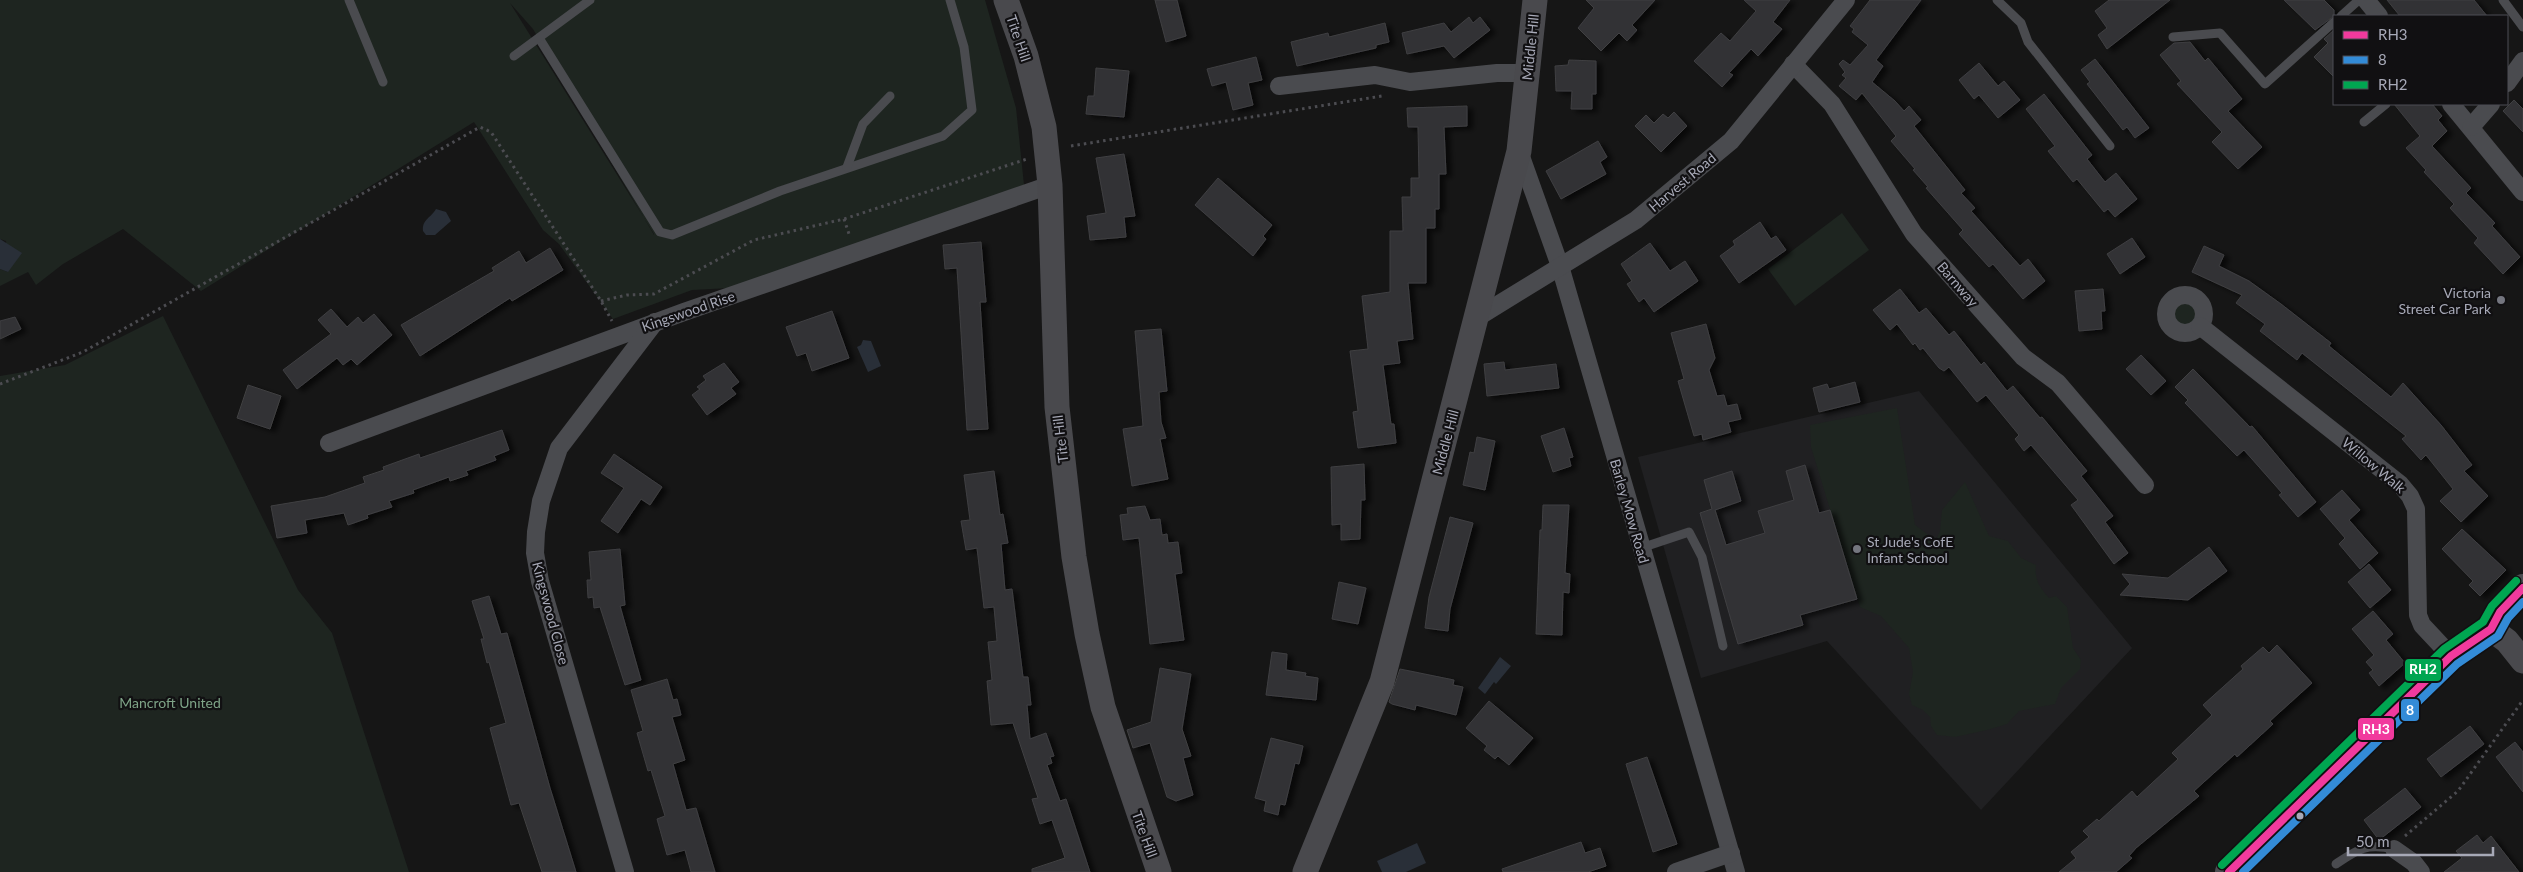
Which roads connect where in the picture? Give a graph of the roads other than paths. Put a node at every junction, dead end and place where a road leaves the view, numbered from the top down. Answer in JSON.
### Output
{"nodes":[{"id":1,"x":349,"y":0,"type":"edge"},
{"id":2,"x":590,"y":0,"type":"edge"},
{"id":3,"x":950,"y":0,"type":"edge"},
{"id":4,"x":1006,"y":0,"type":"edge"},
{"id":5,"x":1535,"y":0,"type":"edge"},
{"id":6,"x":1846,"y":0,"type":"edge"},
{"id":7,"x":1997,"y":0,"type":"edge"},
{"id":8,"x":2359,"y":0,"type":"edge"},
{"id":9,"x":2366,"y":0,"type":"edge"},
{"id":10,"x":2503,"y":0,"type":"edge"},
{"id":11,"x":2342,"y":15,"type":"edge"},
{"id":12,"x":2378,"y":15,"type":"edge"},
{"id":13,"x":2333,"y":23,"type":"edge"},
{"id":14,"x":2523,"y":27,"type":"edge"},
{"id":15,"x":2173,"y":37,"type":"dead end"},
{"id":16,"x":539,"y":38,"type":"junction"},
{"id":17,"x":514,"y":56,"type":"dead end"},
{"id":18,"x":2523,"y":61,"type":"edge"},
{"id":19,"x":1793,"y":64,"type":"junction"},
{"id":20,"x":1528,"y":73,"type":"junction"},
{"id":21,"x":383,"y":82,"type":"dead end"},
{"id":22,"x":2508,"y":82,"type":"edge"},
{"id":23,"x":1278,"y":86,"type":"dead end"},
{"id":24,"x":890,"y":96,"type":"dead end"},
{"id":25,"x":2385,"y":105,"type":"edge"},
{"id":26,"x":2452,"y":105,"type":"edge"},
{"id":27,"x":2490,"y":105,"type":"edge"},
{"id":28,"x":2364,"y":122,"type":"dead end"},
{"id":29,"x":2471,"y":127,"type":"junction"},
{"id":30,"x":2110,"y":146,"type":"dead end"},
{"id":31,"x":1519,"y":151,"type":"junction"},
{"id":32,"x":847,"y":167,"type":"junction"},
{"id":33,"x":1050,"y":185,"type":"junction"},
{"id":34,"x":2523,"y":192,"type":"edge"},
{"id":35,"x":1560,"y":266,"type":"junction"},
{"id":36,"x":1478,"y":317,"type":"junction"},
{"id":37,"x":655,"y":322,"type":"junction"},
{"id":38,"x":2200,"y":326,"type":"dead end"},
{"id":39,"x":329,"y":443,"type":"dead end"},
{"id":40,"x":2146,"y":485,"type":"dead end"},
{"id":41,"x":1641,"y":548,"type":"junction"},
{"id":42,"x":2523,"y":588,"type":"edge"},
{"id":43,"x":2491,"y":629,"type":"junction"},
{"id":44,"x":1723,"y":646,"type":"dead end"},
{"id":45,"x":2451,"y":656,"type":"junction"},
{"id":46,"x":2523,"y":661,"type":"edge"},
{"id":47,"x":2394,"y":849,"type":"joint"},
{"id":48,"x":1731,"y":853,"type":"junction"},
{"id":49,"x":2336,"y":864,"type":"dead end"},
{"id":50,"x":625,"y":872,"type":"edge"},
{"id":51,"x":1159,"y":872,"type":"edge"},
{"id":52,"x":1305,"y":872,"type":"edge"},
{"id":53,"x":1676,"y":872,"type":"edge"},
{"id":54,"x":1736,"y":872,"type":"edge"},
{"id":55,"x":2229,"y":872,"type":"edge"},
{"id":56,"x":2421,"y":872,"type":"edge"}],
"edges":[{"from":1,"to":21,"type":"lane"},
{"from":2,"to":16,"type":"lane"},
{"from":3,"to":32,"type":"lane"},
{"from":4,"to":33,"type":"street","name":"Tite Hill"},
{"from":5,"to":20,"type":"street","name":"Middle Hill"},
{"from":6,"to":19,"type":"street","name":"Harvest Road"},
{"from":7,"to":30,"type":"lane"},
{"from":8,"to":11,"type":"lane"},
{"from":9,"to":12,"type":"street"},
{"from":10,"to":14,"type":"lane"},
{"from":13,"to":15,"type":"lane"},
{"from":16,"to":17,"type":"lane"},
{"from":16,"to":32,"type":"lane"},
{"from":18,"to":22,"type":"street"},
{"from":19,"to":35,"type":"street","name":"Harvest Road"},
{"from":19,"to":40,"type":"street","name":"Barnway"},
{"from":20,"to":23,"type":"street"},
{"from":20,"to":31,"type":"street","name":"Middle Hill"},
{"from":24,"to":32,"type":"lane"},
{"from":25,"to":28,"type":"lane"},
{"from":26,"to":29,"type":"street"},
{"from":27,"to":29,"type":"street"},
{"from":29,"to":34,"type":"street"},
{"from":31,"to":35,"type":"street","name":"Barley Mow Road"},
{"from":31,"to":36,"type":"street","name":"Middle Hill"},
{"from":33,"to":37,"type":"street","name":"Kingswood Rise"},
{"from":33,"to":51,"type":"street","name":"Tite Hill"},
{"from":35,"to":36,"type":"street","name":"Harvest Road"},
{"from":35,"to":41,"type":"street","name":"Barley Mow Road"},
{"from":36,"to":52,"type":"street","name":"Middle Hill"},
{"from":37,"to":39,"type":"street","name":"Kingswood Rise"},
{"from":37,"to":50,"type":"street","name":"Kingswood Close"},
{"from":38,"to":45,"type":"street","name":"Willow Walk"},
{"from":41,"to":44,"type":"lane"},
{"from":41,"to":48,"type":"street","name":"Barley Mow Road"},
{"from":42,"to":43,"type":"main road"},
{"from":43,"to":45,"type":"main road"},
{"from":43,"to":46,"type":"street"},
{"from":45,"to":55,"type":"main road"},
{"from":47,"to":49,"type":"lane"},
{"from":47,"to":56,"type":"street"},
{"from":48,"to":53,"type":"street"},
{"from":48,"to":54,"type":"street","name":"Barley Mow Road"}]}
